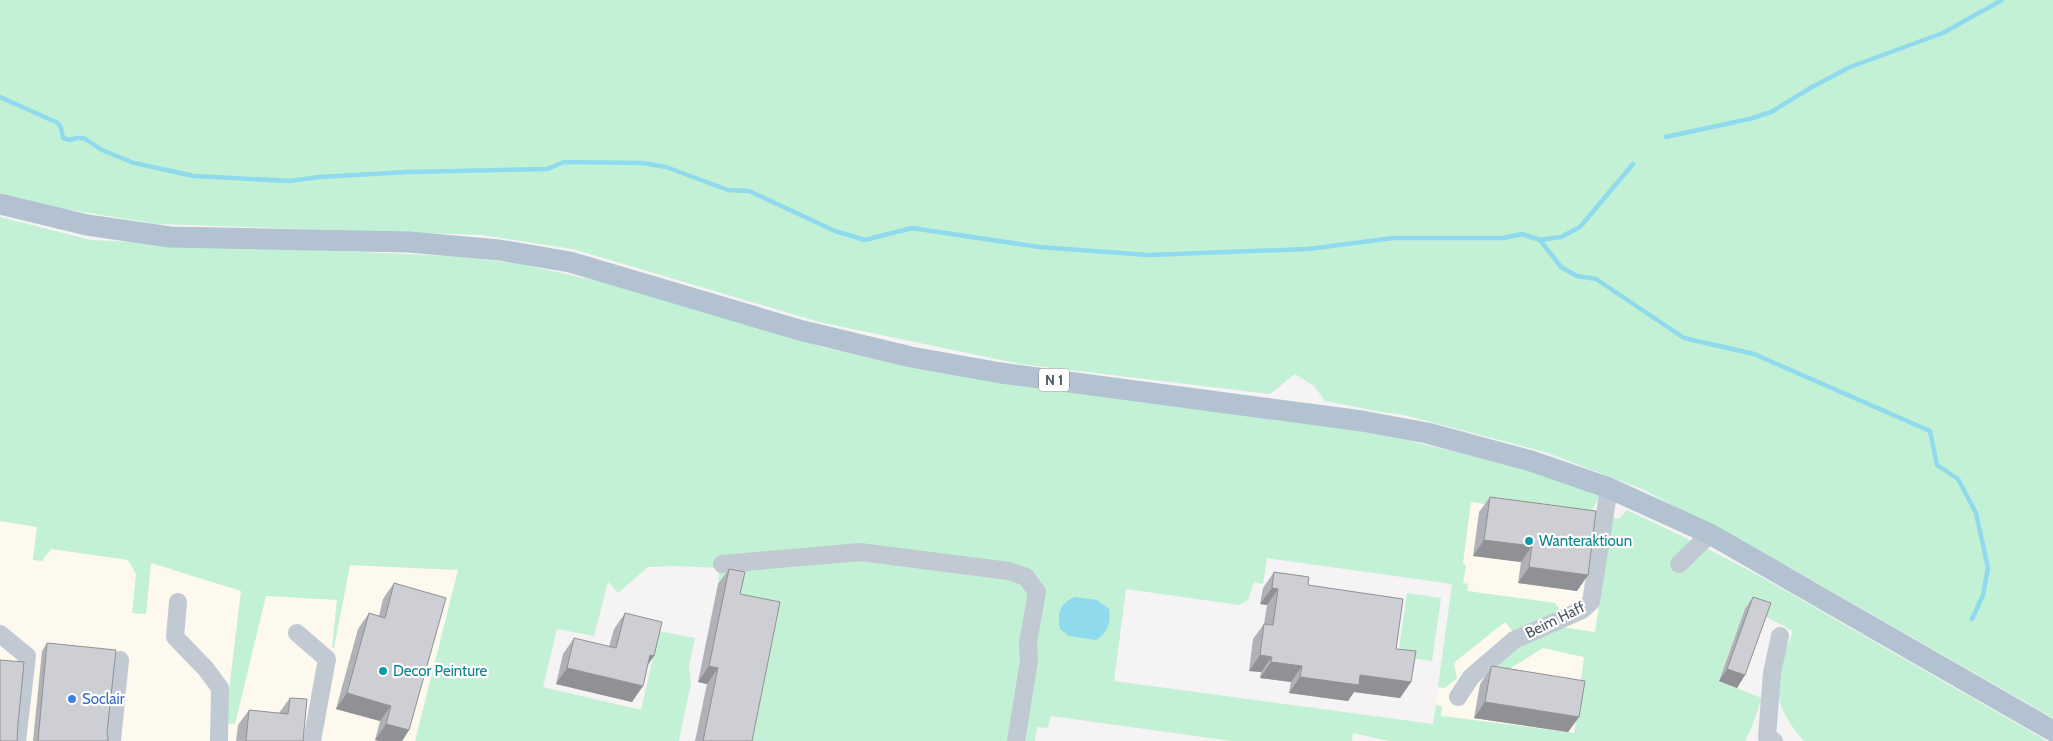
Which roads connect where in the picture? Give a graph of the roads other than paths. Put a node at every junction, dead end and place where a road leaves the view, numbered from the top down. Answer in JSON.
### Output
{"nodes":[{"id":1,"x":0,"y":204,"type":"edge"},
{"id":2,"x":1609,"y":488,"type":"junction"},
{"id":3,"x":1710,"y":534,"type":"junction"},
{"id":4,"x":722,"y":564,"type":"dead end"},
{"id":5,"x":1679,"y":564,"type":"dead end"},
{"id":6,"x":178,"y":602,"type":"dead end"},
{"id":7,"x":297,"y":633,"type":"dead end"},
{"id":8,"x":0,"y":634,"type":"edge"},
{"id":9,"x":1780,"y":636,"type":"dead end"},
{"id":10,"x":120,"y":660,"type":"dead end"},
{"id":11,"x":1458,"y":697,"type":"dead end"},
{"id":12,"x":2053,"y":731,"type":"edge"},
{"id":13,"x":1767,"y":740,"type":"edge"},
{"id":14,"x":16,"y":741,"type":"edge"},
{"id":15,"x":112,"y":741,"type":"edge"},
{"id":16,"x":219,"y":741,"type":"edge"},
{"id":17,"x":312,"y":741,"type":"edge"},
{"id":18,"x":1016,"y":741,"type":"edge"}],
"edges":[{"from":1,"to":2,"type":"main road","number":"N 1"},
{"from":2,"to":3,"type":"main road","number":"N 1"},
{"from":2,"to":11,"type":"street","name":"Beim Haff"},
{"from":3,"to":5,"type":"street"},
{"from":3,"to":12,"type":"main road","number":"N 1"},
{"from":4,"to":18,"type":"street"},
{"from":6,"to":16,"type":"street"},
{"from":7,"to":17,"type":"street"},
{"from":8,"to":14,"type":"street"},
{"from":9,"to":13,"type":"street"},
{"from":10,"to":15,"type":"street"}]}
